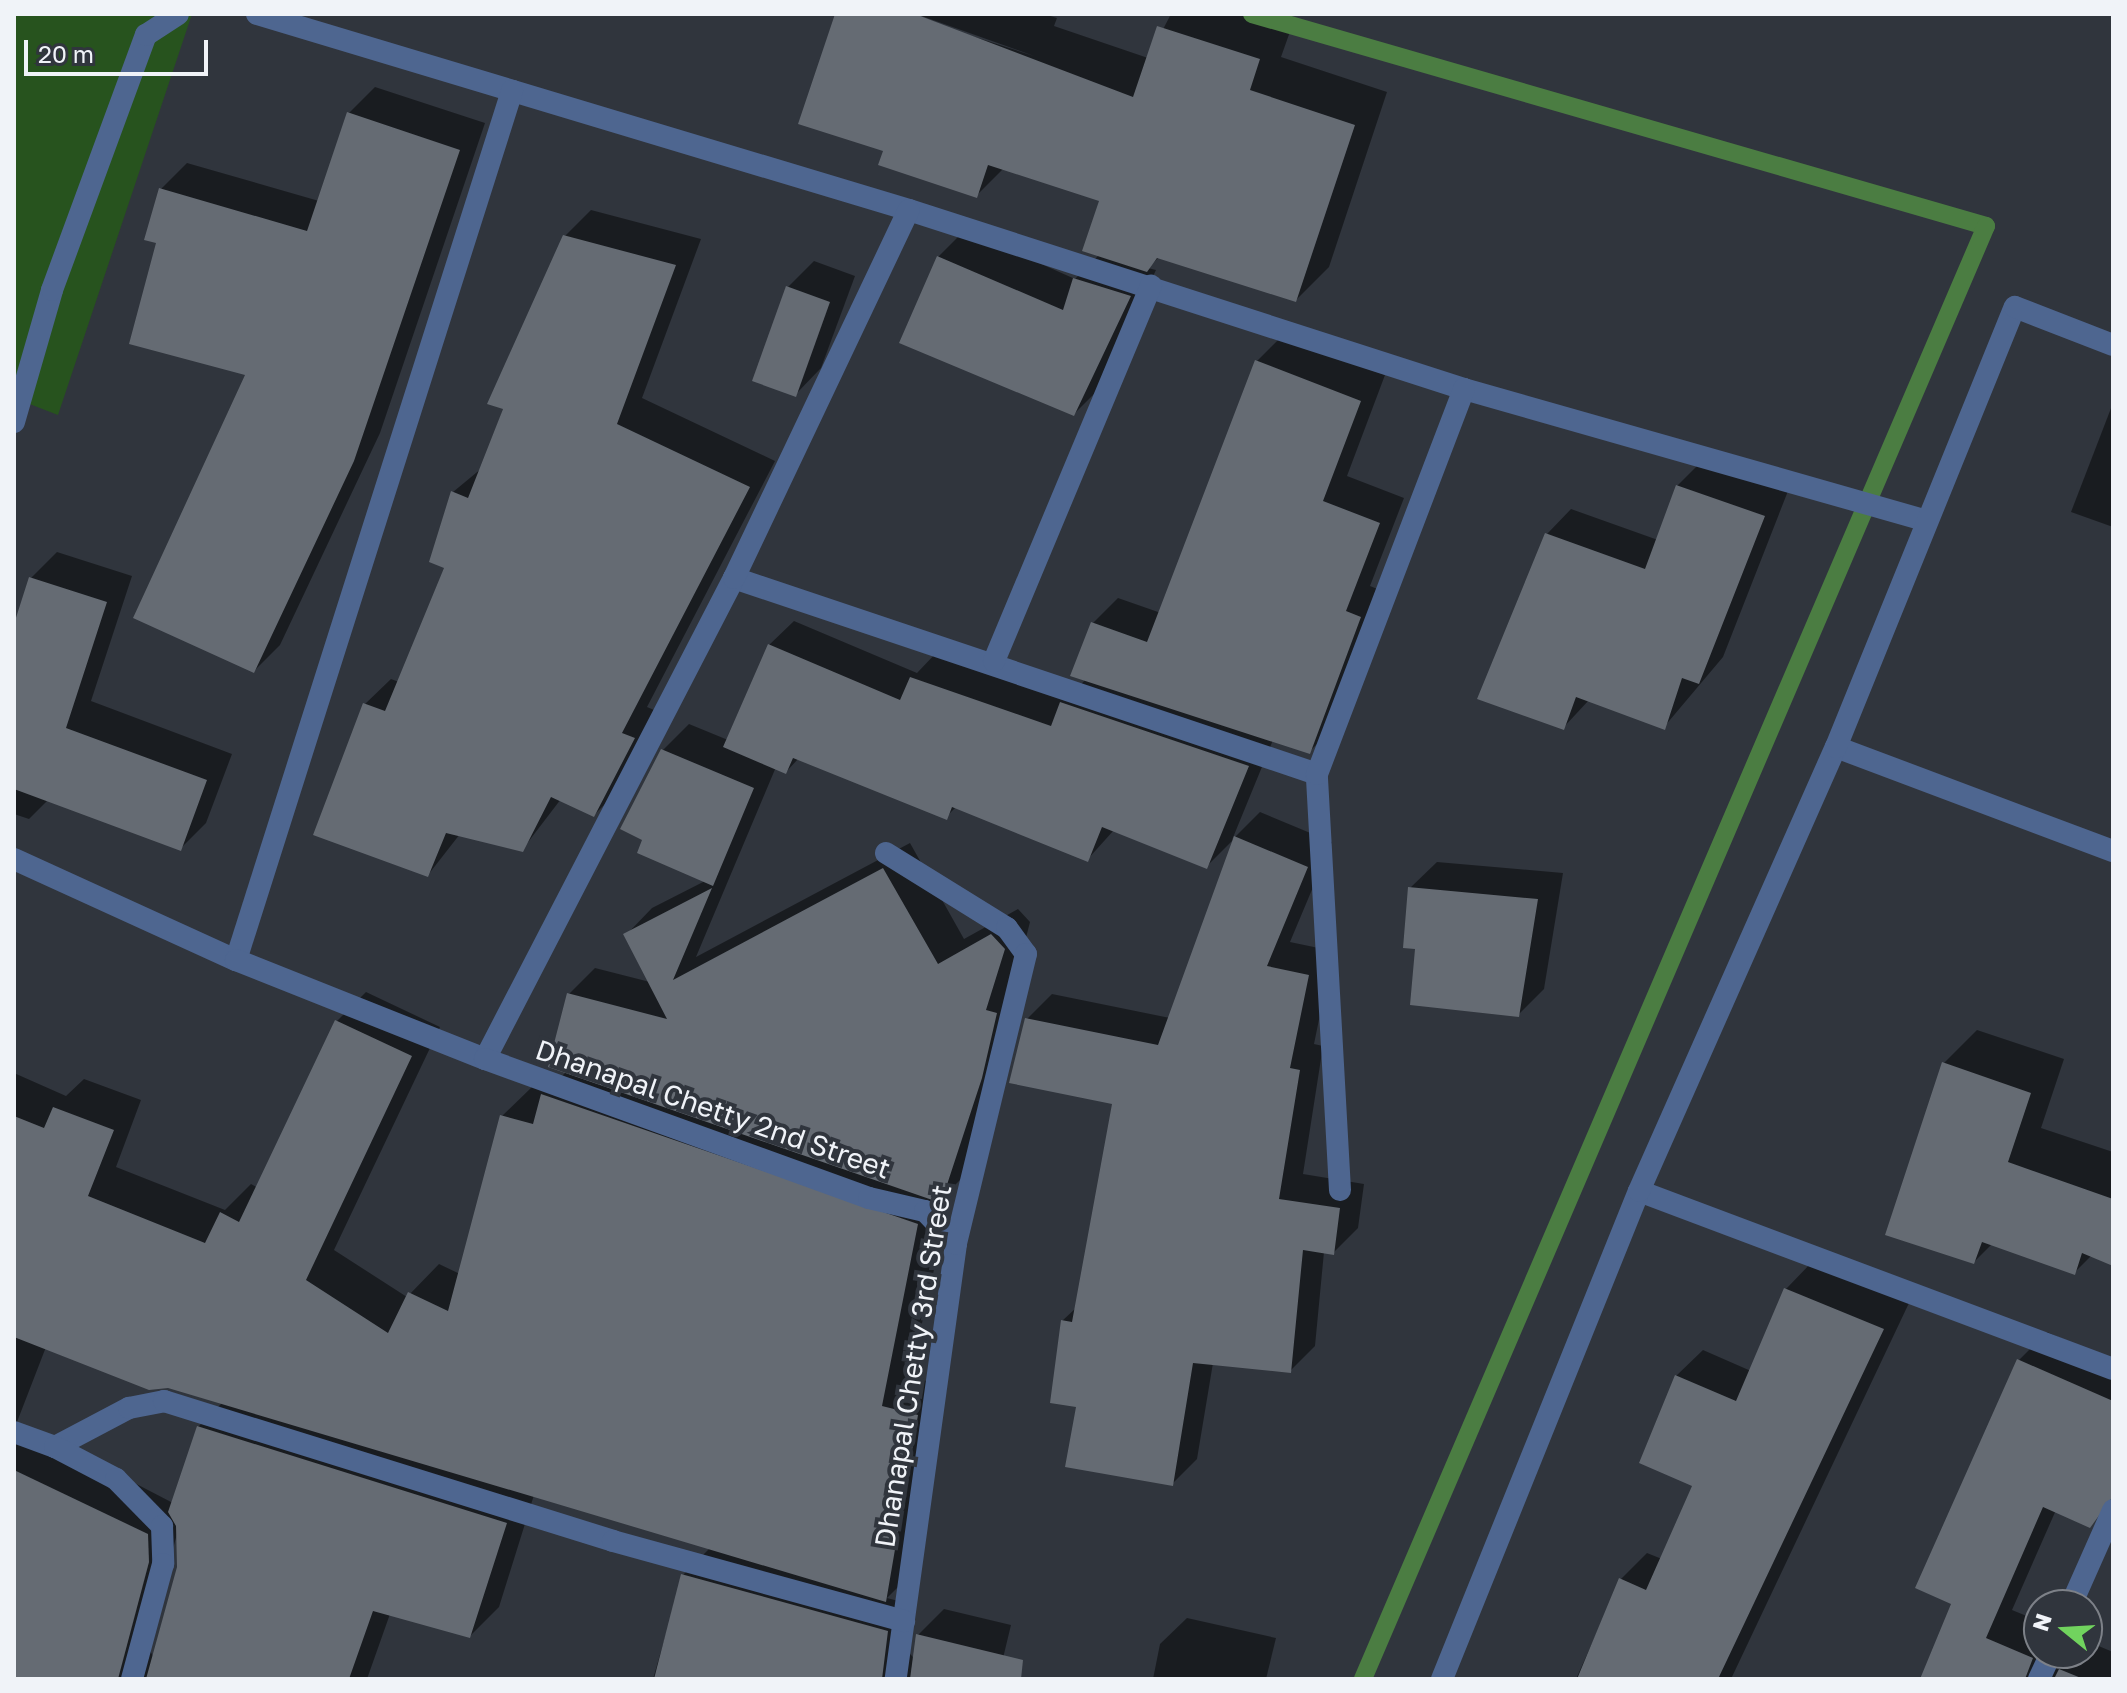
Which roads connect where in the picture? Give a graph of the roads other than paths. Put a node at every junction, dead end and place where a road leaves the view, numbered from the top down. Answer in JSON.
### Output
{"nodes":[{"id":1,"x":178,"y":14,"type":"edge"},
{"id":2,"x":257,"y":14,"type":"edge"},
{"id":3,"x":512,"y":91,"type":"junction"},
{"id":4,"x":909,"y":210,"type":"junction"},
{"id":5,"x":1151,"y":285,"type":"junction"},
{"id":6,"x":2113,"y":345,"type":"edge"},
{"id":7,"x":1464,"y":389,"type":"junction"},
{"id":8,"x":14,"y":424,"type":"edge"},
{"id":9,"x":1925,"y":520,"type":"junction"},
{"id":10,"x":734,"y":578,"type":"junction"},
{"id":11,"x":994,"y":661,"type":"junction"},
{"id":12,"x":1836,"y":747,"type":"junction"},
{"id":13,"x":1317,"y":774,"type":"junction"},
{"id":14,"x":2113,"y":851,"type":"edge"},
{"id":15,"x":886,"y":853,"type":"dead end"},
{"id":16,"x":14,"y":859,"type":"edge"},
{"id":17,"x":236,"y":960,"type":"junction"},
{"id":18,"x":485,"y":1059,"type":"junction"},
{"id":19,"x":1340,"y":1190,"type":"dead end"},
{"id":20,"x":1639,"y":1191,"type":"junction"},
{"id":21,"x":956,"y":1244,"type":"junction"},
{"id":22,"x":2113,"y":1369,"type":"edge"},
{"id":23,"x":14,"y":1432,"type":"edge"},
{"id":24,"x":55,"y":1447,"type":"junction"},
{"id":25,"x":2113,"y":1510,"type":"edge"},
{"id":26,"x":2078,"y":1589,"type":"edge"},
{"id":27,"x":904,"y":1621,"type":"junction"},
{"id":28,"x":132,"y":1679,"type":"edge"},
{"id":29,"x":896,"y":1679,"type":"edge"},
{"id":30,"x":1442,"y":1679,"type":"edge"}],
"edges":[{"from":1,"to":8,"type":"street"},
{"from":2,"to":3,"type":"street"},
{"from":3,"to":4,"type":"street"},
{"from":3,"to":17,"type":"street"},
{"from":4,"to":5,"type":"street"},
{"from":4,"to":10,"type":"street"},
{"from":5,"to":7,"type":"street"},
{"from":5,"to":11,"type":"street"},
{"from":6,"to":9,"type":"street"},
{"from":7,"to":9,"type":"street"},
{"from":7,"to":13,"type":"street"},
{"from":9,"to":12,"type":"street"},
{"from":10,"to":11,"type":"street"},
{"from":10,"to":18,"type":"street"},
{"from":11,"to":13,"type":"street"},
{"from":12,"to":14,"type":"street"},
{"from":12,"to":20,"type":"street"},
{"from":13,"to":19,"type":"street"},
{"from":15,"to":21,"type":"street","name":"Dhanapal Chetty 3rd Street"},
{"from":16,"to":17,"type":"street","name":"Dhanapal Chetty 2nd Street"},
{"from":17,"to":18,"type":"street","name":"Dhanapal Chetty 2nd Street"},
{"from":18,"to":21,"type":"street","name":"Dhanapal Chetty 2nd Street"},
{"from":20,"to":22,"type":"street"},
{"from":20,"to":30,"type":"street"},
{"from":21,"to":27,"type":"street","name":"Dhanapal Chetty 3rd Street"},
{"from":23,"to":24,"type":"street"},
{"from":24,"to":27,"type":"street"},
{"from":24,"to":28,"type":"street"},
{"from":25,"to":26,"type":"street"},
{"from":27,"to":29,"type":"street","name":"Dhanapal Chetty 3rd Street"}]}
